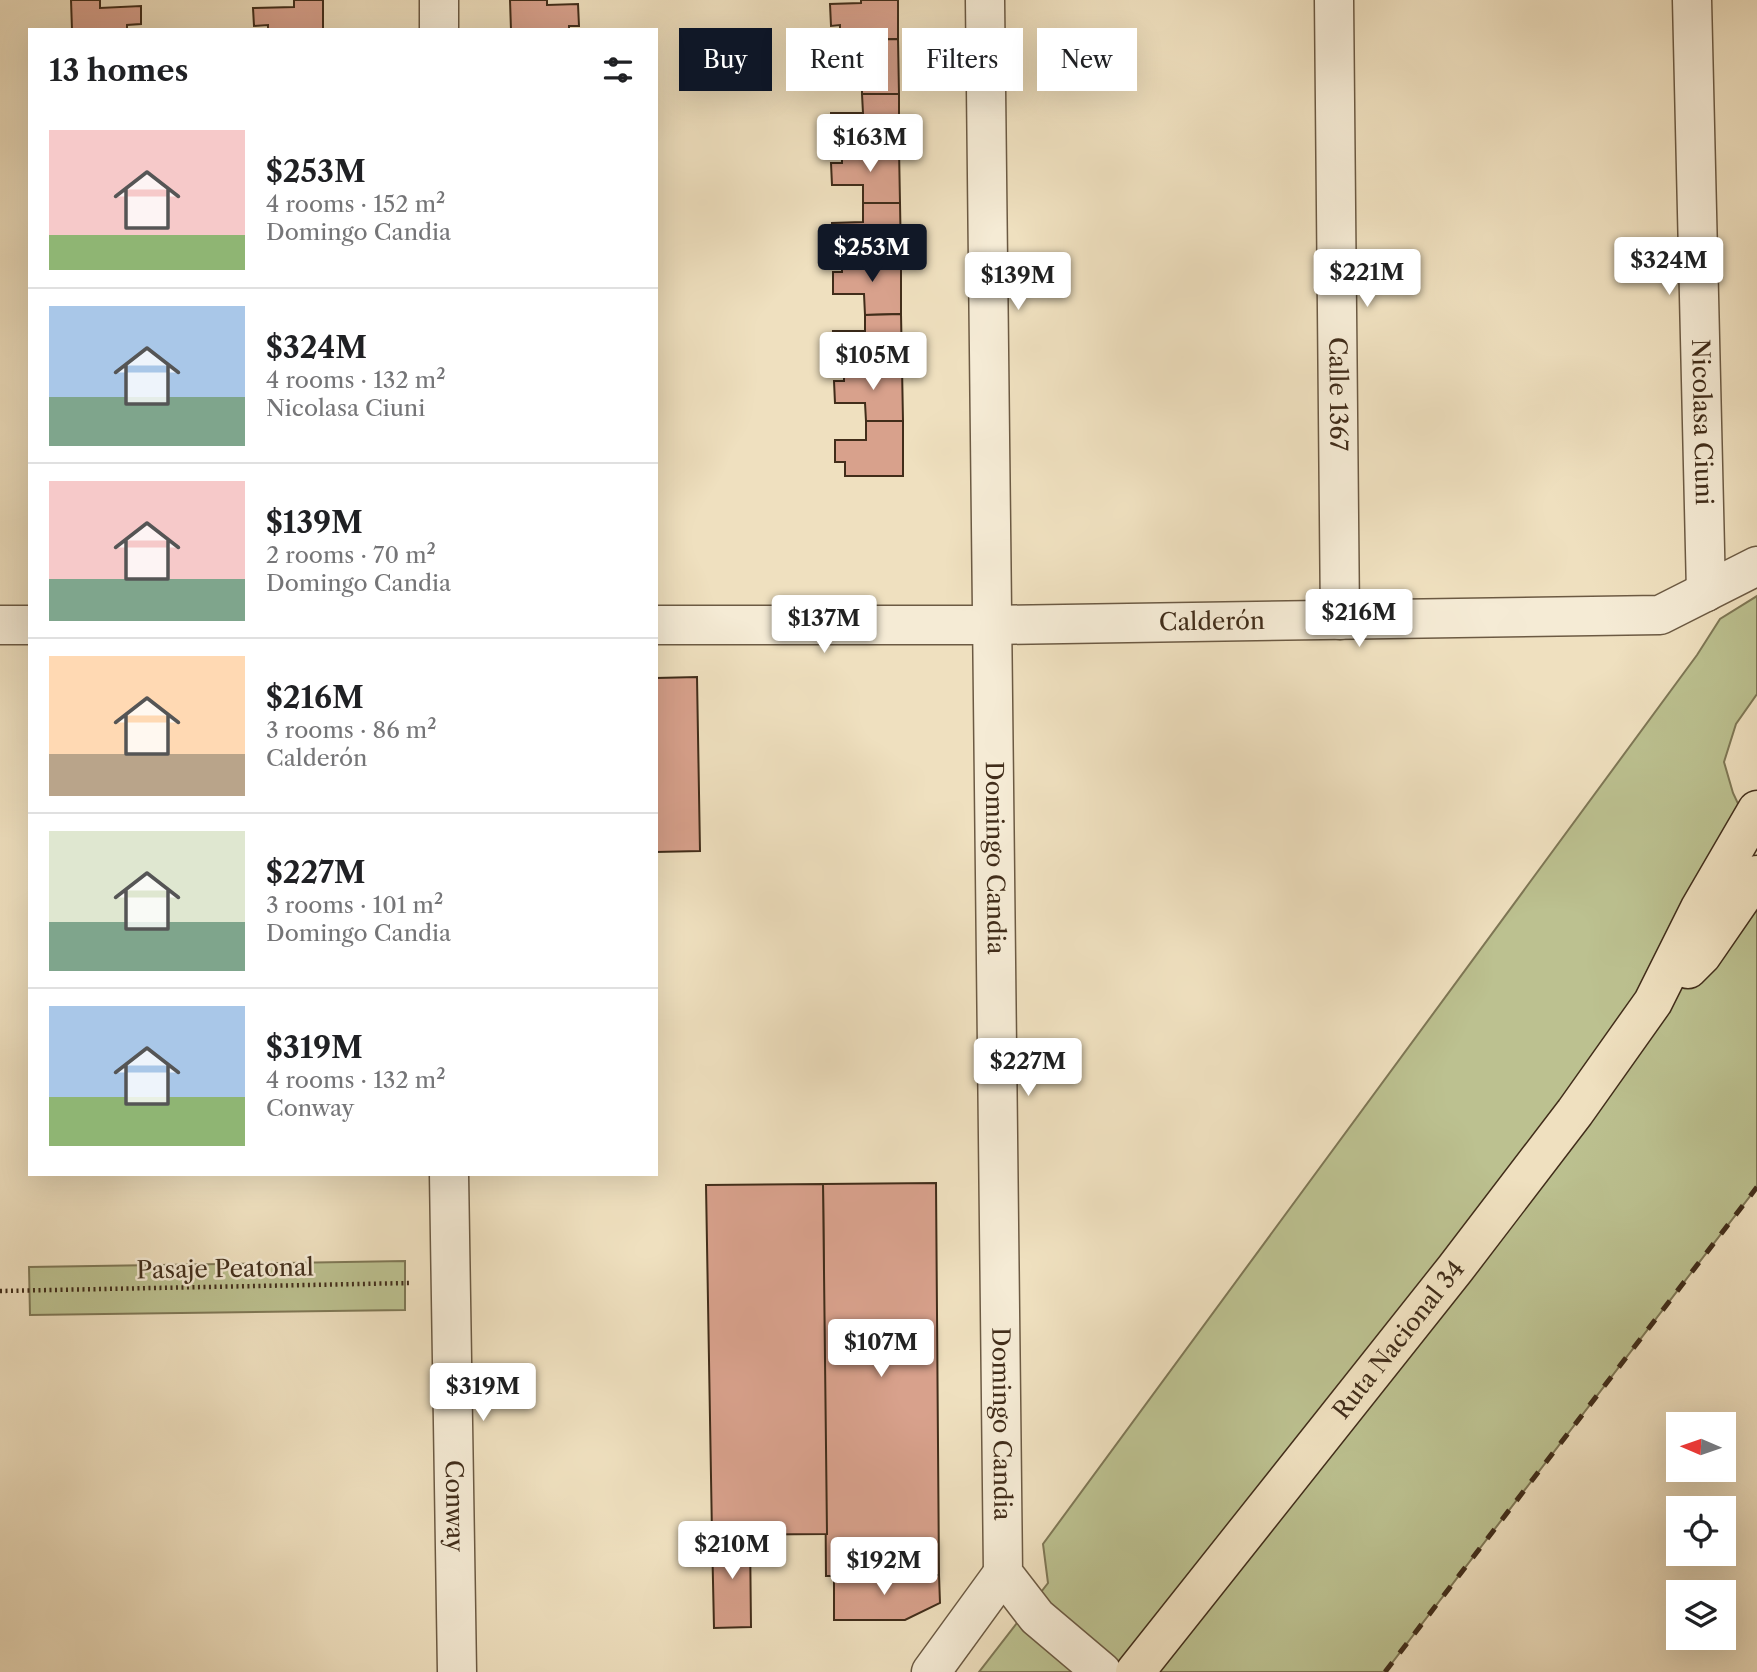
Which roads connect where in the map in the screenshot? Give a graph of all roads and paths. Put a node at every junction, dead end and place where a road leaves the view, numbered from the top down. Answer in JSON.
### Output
{"nodes":[{"id":1,"x":439,"y":0,"type":"edge"},
{"id":2,"x":985,"y":0,"type":"edge"},
{"id":3,"x":1334,"y":0,"type":"edge"},
{"id":4,"x":1692,"y":0,"type":"edge"},
{"id":5,"x":439,"y":28,"type":"edge"},
{"id":6,"x":1757,"y":566,"type":"edge"},
{"id":7,"x":1706,"y":592,"type":"junction"},
{"id":8,"x":1340,"y":620,"type":"junction"},
{"id":9,"x":0,"y":625,"type":"edge"},
{"id":10,"x":28,"y":625,"type":"edge"},
{"id":11,"x":658,"y":625,"type":"edge"},
{"id":12,"x":992,"y":625,"type":"junction"},
{"id":13,"x":1757,"y":810,"type":"edge"},
{"id":14,"x":1757,"y":875,"type":"edge"},
{"id":15,"x":1653,"y":1002,"type":"junction"},
{"id":16,"x":449,"y":1176,"type":"edge"},
{"id":17,"x":451,"y":1283,"type":"junction"},
{"id":18,"x":0,"y":1291,"type":"edge"},
{"id":19,"x":1003,"y":1573,"type":"junction"},
{"id":20,"x":457,"y":1672,"type":"edge"},
{"id":21,"x":931,"y":1672,"type":"edge"},
{"id":22,"x":1102,"y":1672,"type":"edge"},
{"id":23,"x":1135,"y":1672,"type":"edge"}],
"edges":[{"from":1,"to":5,"type":"street"},
{"from":2,"to":12,"type":"street","name":"Domingo Candia"},
{"from":3,"to":8,"type":"street","name":"Calle 1367"},
{"from":4,"to":7,"type":"street","name":"Nicolasa Ciuni"},
{"from":6,"to":7,"type":"street","name":"Calderón"},
{"from":7,"to":8,"type":"street","name":"Calderón"},
{"from":8,"to":12,"type":"street","name":"Calderón"},
{"from":9,"to":10,"type":"street"},
{"from":11,"to":12,"type":"street","name":"Calderón"},
{"from":12,"to":19,"type":"street","name":"Domingo Candia"},
{"from":13,"to":15,"type":"highway"},
{"from":14,"to":15,"type":"highway"},
{"from":15,"to":23,"type":"highway","name":"Ruta Nacional 34"},
{"from":16,"to":17,"type":"street","name":"Conway"},
{"from":17,"to":18,"type":"path","name":"Pasaje Peatonal"},
{"from":17,"to":20,"type":"street","name":"Conway"},
{"from":19,"to":21,"type":"street"},
{"from":19,"to":22,"type":"street"}]}
